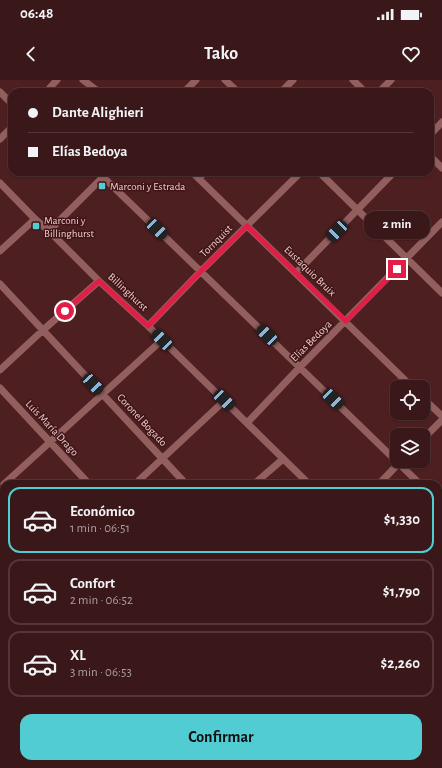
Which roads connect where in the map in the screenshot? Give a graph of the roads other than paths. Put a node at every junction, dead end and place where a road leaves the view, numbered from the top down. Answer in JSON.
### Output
{"nodes":[{"id":1,"x":57,"y":80,"type":"edge"},
{"id":2,"x":83,"y":80,"type":"edge"},
{"id":3,"x":196,"y":80,"type":"edge"},
{"id":4,"x":225,"y":80,"type":"edge"},
{"id":5,"x":293,"y":80,"type":"edge"},
{"id":6,"x":353,"y":80,"type":"edge"},
{"id":7,"x":391,"y":80,"type":"edge"},
{"id":8,"x":50,"y":88,"type":"edge"},
{"id":9,"x":94,"y":88,"type":"edge"},
{"id":10,"x":188,"y":88,"type":"edge"},
{"id":11,"x":234,"y":88,"type":"edge"},
{"id":12,"x":285,"y":88,"type":"edge"},
{"id":13,"x":361,"y":88,"type":"edge"},
{"id":14,"x":383,"y":88,"type":"edge"},
{"id":15,"x":0,"y":92,"type":"edge"},
{"id":16,"x":8,"y":100,"type":"edge"},
{"id":17,"x":442,"y":122,"type":"edge"},
{"id":18,"x":8,"y":131,"type":"edge"},
{"id":19,"x":434,"y":131,"type":"edge"},
{"id":20,"x":0,"y":139,"type":"edge"},
{"id":21,"x":434,"y":160,"type":"edge"},
{"id":22,"x":442,"y":168,"type":"edge"},
{"id":23,"x":101,"y":176,"type":"edge"},
{"id":24,"x":105,"y":176,"type":"edge"},
{"id":25,"x":197,"y":176,"type":"edge"},
{"id":26,"x":297,"y":176,"type":"edge"},
{"id":27,"x":323,"y":176,"type":"edge"},
{"id":28,"x":390,"y":176,"type":"edge"},
{"id":29,"x":199,"y":178,"type":"joint"},
{"id":30,"x":0,"y":183,"type":"edge"},
{"id":31,"x":357,"y":209,"type":"junction"},
{"id":32,"x":35,"y":219,"type":"junction"},
{"id":33,"x":442,"y":222,"type":"edge"},
{"id":34,"x":247,"y":226,"type":"junction"},
{"id":35,"x":49,"y":231,"type":"junction"},
{"id":36,"x":0,"y":251,"type":"edge"},
{"id":37,"x":407,"y":258,"type":"junction"},
{"id":38,"x":201,"y":271,"type":"junction"},
{"id":39,"x":296,"y":273,"type":"junction"},
{"id":40,"x":99,"y":281,"type":"junction"},
{"id":41,"x":0,"y":284,"type":"edge"},
{"id":42,"x":442,"y":293,"type":"edge"},
{"id":43,"x":346,"y":321,"type":"junction"},
{"id":44,"x":148,"y":326,"type":"junction"},
{"id":45,"x":42,"y":330,"type":"junction"},
{"id":46,"x":162,"y":340,"type":"junction"},
{"id":47,"x":300,"y":367,"type":"junction"},
{"id":48,"x":0,"y":370,"type":"edge"},
{"id":49,"x":405,"y":380,"type":"edge"},
{"id":50,"x":0,"y":388,"type":"edge"},
{"id":51,"x":103,"y":394,"type":"junction"},
{"id":52,"x":224,"y":400,"type":"junction"},
{"id":53,"x":430,"y":405,"type":"edge"},
{"id":54,"x":442,"y":416,"type":"edge"},
{"id":55,"x":442,"y":420,"type":"edge"},
{"id":56,"x":247,"y":423,"type":"junction"},
{"id":57,"x":430,"y":432,"type":"edge"},
{"id":58,"x":50,"y":442,"type":"junction"},
{"id":59,"x":390,"y":452,"type":"edge"},
{"id":60,"x":162,"y":458,"type":"junction"},
{"id":61,"x":283,"y":459,"type":"junction"},
{"id":62,"x":394,"y":468,"type":"edge"},
{"id":63,"x":405,"y":468,"type":"edge"},
{"id":64,"x":8,"y":480,"type":"edge"},
{"id":65,"x":85,"y":480,"type":"edge"},
{"id":66,"x":139,"y":480,"type":"edge"},
{"id":67,"x":182,"y":480,"type":"edge"},
{"id":68,"x":259,"y":480,"type":"edge"},
{"id":69,"x":305,"y":480,"type":"edge"},
{"id":70,"x":383,"y":480,"type":"edge"},
{"id":71,"x":416,"y":480,"type":"edge"}],
"edges":[{"from":1,"to":8,"type":"street"},
{"from":2,"to":9,"type":"street"},
{"from":3,"to":10,"type":"street"},
{"from":4,"to":11,"type":"street"},
{"from":5,"to":12,"type":"street"},
{"from":6,"to":13,"type":"street"},
{"from":7,"to":14,"type":"street"},
{"from":15,"to":16,"type":"street"},
{"from":17,"to":19,"type":"street"},
{"from":18,"to":20,"type":"street"},
{"from":21,"to":22,"type":"street"},
{"from":23,"to":35,"type":"street"},
{"from":24,"to":38,"type":"street"},
{"from":25,"to":29,"type":"street","name":"Eustaquio Bruix"},
{"from":26,"to":34,"type":"street","name":"Tornquist"},
{"from":27,"to":31,"type":"street"},
{"from":28,"to":31,"type":"street"},
{"from":29,"to":34,"type":"street","name":"Eustaquio Bruix"},
{"from":30,"to":32,"type":"street","name":"Billinghurst"},
{"from":31,"to":37,"type":"street"},
{"from":31,"to":39,"type":"street"},
{"from":32,"to":35,"type":"street","name":"Billinghurst"},
{"from":32,"to":36,"type":"street"},
{"from":33,"to":37,"type":"street","name":"Elías Bedoya"},
{"from":34,"to":38,"type":"street","name":"Tornquist"},
{"from":34,"to":39,"type":"street","name":"Eustaquio Bruix"},
{"from":35,"to":40,"type":"street","name":"Billinghurst"},
{"from":37,"to":42,"type":"street"},
{"from":37,"to":43,"type":"street","name":"Elías Bedoya"},
{"from":38,"to":44,"type":"street","name":"Tornquist"},
{"from":38,"to":47,"type":"street"},
{"from":39,"to":43,"type":"street","name":"Eustaquio Bruix"},
{"from":40,"to":44,"type":"street","name":"Billinghurst"},
{"from":40,"to":45,"type":"street"},
{"from":41,"to":45,"type":"street","name":"Coronel Bogado"},
{"from":43,"to":47,"type":"street","name":"Elías Bedoya"},
{"from":43,"to":49,"type":"street","name":"Eustaquio Bruix"},
{"from":44,"to":46,"type":"street","name":"Billinghurst"},
{"from":45,"to":48,"type":"street"},
{"from":45,"to":51,"type":"street","name":"Coronel Bogado"},
{"from":46,"to":51,"type":"street"},
{"from":46,"to":52,"type":"street","name":"Billinghurst"},
{"from":47,"to":56,"type":"street","name":"Elías Bedoya"},
{"from":47,"to":59,"type":"street"},
{"from":50,"to":58,"type":"street","name":"Luis María Drago"},
{"from":51,"to":58,"type":"street"},
{"from":51,"to":60,"type":"street","name":"Coronel Bogado"},
{"from":52,"to":56,"type":"street","name":"Billinghurst"},
{"from":52,"to":60,"type":"street"},
{"from":53,"to":54,"type":"street"},
{"from":55,"to":57,"type":"street"},
{"from":56,"to":61,"type":"street","name":"Billinghurst"},
{"from":58,"to":64,"type":"street"},
{"from":58,"to":65,"type":"street","name":"Luis María Drago"},
{"from":60,"to":66,"type":"street"},
{"from":60,"to":67,"type":"street","name":"Coronel Bogado"},
{"from":61,"to":68,"type":"street"},
{"from":61,"to":69,"type":"street","name":"Billinghurst"},
{"from":62,"to":70,"type":"street"},
{"from":63,"to":71,"type":"street"}]}
